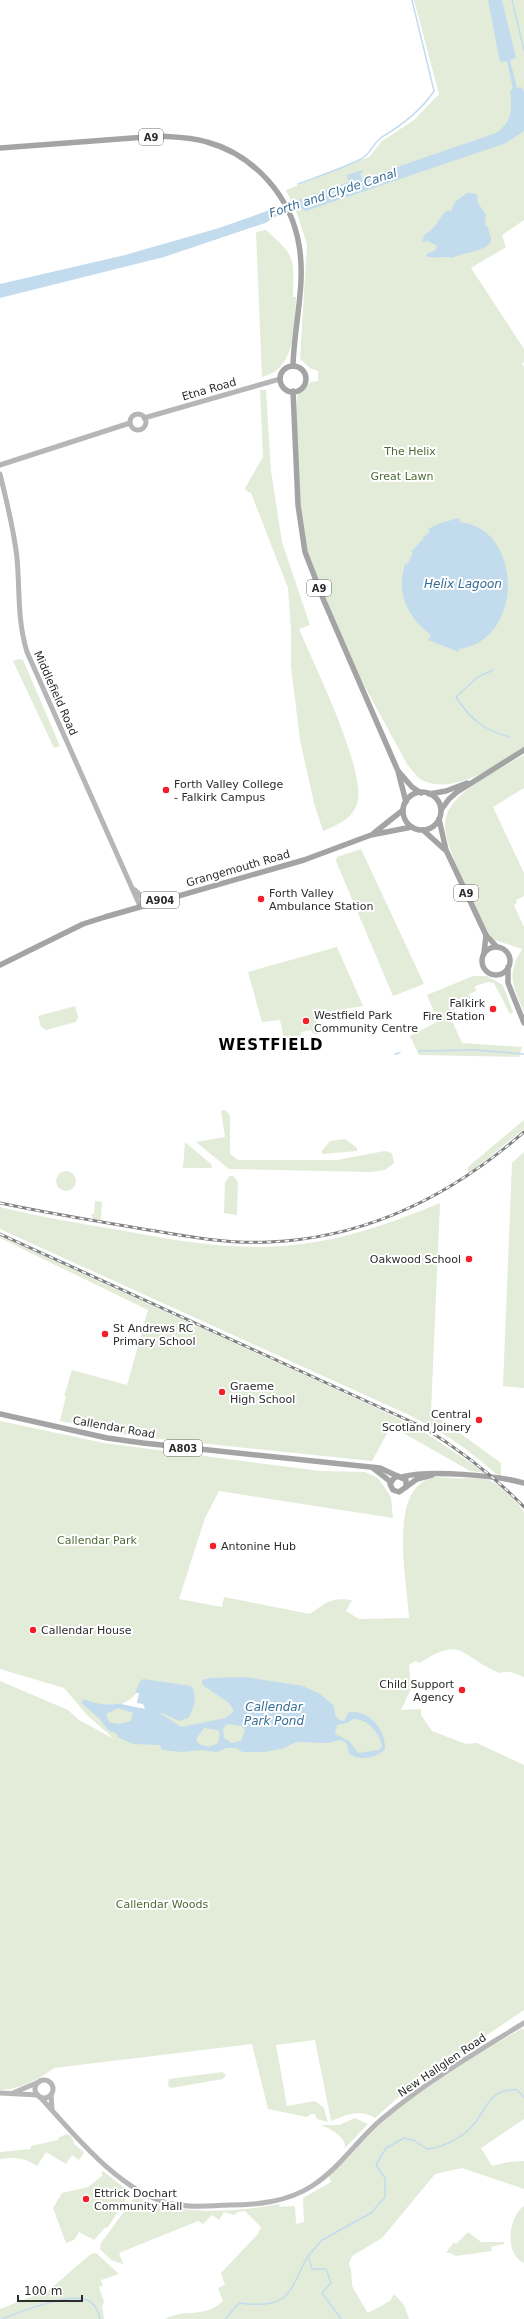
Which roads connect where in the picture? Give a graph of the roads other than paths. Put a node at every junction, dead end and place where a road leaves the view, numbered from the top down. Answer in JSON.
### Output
{"nodes":[{"id":1,"x":0,"y":148,"type":"edge"},
{"id":2,"x":293,"y":366,"type":"junction"},
{"id":3,"x":280,"y":379,"type":"junction"},
{"id":4,"x":292,"y":392,"type":"junction"},
{"id":5,"x":144,"y":418,"type":"junction"},
{"id":6,"x":130,"y":423,"type":"junction"},
{"id":7,"x":0,"y":465,"type":"edge"},
{"id":8,"x":0,"y":474,"type":"edge"},
{"id":9,"x":524,"y":750,"type":"edge"},
{"id":10,"x":398,"y":771,"type":"junction"},
{"id":11,"x":476,"y":780,"type":"junction"},
{"id":12,"x":421,"y":792,"type":"junction"},
{"id":13,"x":429,"y":794,"type":"junction"},
{"id":14,"x":406,"y":802,"type":"junction"},
{"id":15,"x":404,"y":810,"type":"junction"},
{"id":16,"x":441,"y":810,"type":"junction"},
{"id":17,"x":439,"y":819,"type":"junction"},
{"id":18,"x":412,"y":827,"type":"junction"},
{"id":19,"x":423,"y":830,"type":"junction"},
{"id":20,"x":371,"y":835,"type":"junction"},
{"id":21,"x":446,"y":850,"type":"junction"},
{"id":22,"x":131,"y":886,"type":"junction"},
{"id":23,"x":152,"y":902,"type":"junction"},
{"id":24,"x":140,"y":906,"type":"junction"},
{"id":25,"x":486,"y":936,"type":"junction"},
{"id":26,"x":497,"y":947,"type":"junction"},
{"id":27,"x":484,"y":953,"type":"junction"},
{"id":28,"x":0,"y":965,"type":"edge"},
{"id":29,"x":508,"y":967,"type":"junction"},
{"id":30,"x":495,"y":975,"type":"junction"},
{"id":31,"x":508,"y":983,"type":"junction"},
{"id":32,"x":524,"y":1023,"type":"edge"},
{"id":33,"x":0,"y":1414,"type":"edge"},
{"id":34,"x":369,"y":1466,"type":"junction"},
{"id":35,"x":437,"y":1474,"type":"junction"},
{"id":36,"x":400,"y":1476,"type":"junction"},
{"id":37,"x":391,"y":1482,"type":"junction"},
{"id":38,"x":524,"y":1483,"type":"edge"},
{"id":39,"x":406,"y":1487,"type":"junction"},
{"id":40,"x":524,"y":2023,"type":"edge"},
{"id":41,"x":39,"y":2082,"type":"junction"},
{"id":42,"x":0,"y":2093,"type":"edge"},
{"id":43,"x":12,"y":2093,"type":"junction"},
{"id":44,"x":51,"y":2095,"type":"junction"},
{"id":45,"x":39,"y":2096,"type":"junction"},
{"id":46,"x":52,"y":2110,"type":"junction"}],
"edges":[{"from":1,"to":2,"type":"main road","number":"A9"},
{"from":2,"to":3,"type":"main road"},
{"from":2,"to":4,"type":"main road"},
{"from":3,"to":4,"type":"main road"},
{"from":3,"to":5,"type":"street","name":"Etna Road"},
{"from":4,"to":10,"type":"main road","number":"A9"},
{"from":5,"to":6,"type":"street"},
{"from":5,"to":6,"type":"street"},
{"from":6,"to":7,"type":"street"},
{"from":8,"to":22,"type":"street","name":"Middlefield Road"},
{"from":9,"to":11,"type":"main road"},
{"from":10,"to":12,"type":"main road","number":"A9"},
{"from":10,"to":14,"type":"main road","number":"A9"},
{"from":11,"to":13,"type":"main road"},
{"from":11,"to":16,"type":"main road"},
{"from":12,"to":13,"type":"main road"},
{"from":12,"to":14,"type":"main road"},
{"from":13,"to":16,"type":"main road"},
{"from":14,"to":15,"type":"main road"},
{"from":15,"to":18,"type":"main road"},
{"from":15,"to":20,"type":"main road","name":"Grangemouth Road","number":"A904"},
{"from":16,"to":17,"type":"main road"},
{"from":17,"to":19,"type":"main road"},
{"from":17,"to":21,"type":"main road","number":"A9"},
{"from":18,"to":19,"type":"main road"},
{"from":18,"to":20,"type":"main road","name":"Grangemouth Road","number":"A904"},
{"from":19,"to":21,"type":"main road","number":"A9"},
{"from":20,"to":23,"type":"main road","name":"Grangemouth Road","number":"A904"},
{"from":21,"to":25,"type":"main road","number":"A9"},
{"from":22,"to":23,"type":"street"},
{"from":22,"to":24,"type":"street","name":"Middlefield Road"},
{"from":23,"to":24,"type":"main road","name":"Grangemouth Road","number":"A904"},
{"from":24,"to":28,"type":"main road","name":"Grangemouth Road","number":"A904"},
{"from":25,"to":26,"type":"main road","number":"A9"},
{"from":25,"to":27,"type":"main road"},
{"from":26,"to":27,"type":"main road"},
{"from":26,"to":29,"type":"main road"},
{"from":27,"to":30,"type":"main road"},
{"from":29,"to":30,"type":"main road"},
{"from":29,"to":31,"type":"main road"},
{"from":30,"to":31,"type":"main road"},
{"from":31,"to":32,"type":"main road"},
{"from":33,"to":34,"type":"main road","name":"Callendar Road","number":"A803"},
{"from":34,"to":36,"type":"main road","name":"Callendar Road","number":"A803"},
{"from":34,"to":37,"type":"main road","name":"Callendar Road","number":"A803"},
{"from":35,"to":36,"type":"main road"},
{"from":35,"to":38,"type":"main road"},
{"from":35,"to":39,"type":"main road"},
{"from":36,"to":37,"type":"main road"},
{"from":36,"to":39,"type":"main road"},
{"from":37,"to":39,"type":"main road","number":"A803"},
{"from":40,"to":46,"type":"street","name":"New Hallglen Road"},
{"from":41,"to":43,"type":"street"},
{"from":41,"to":44,"type":"street"},
{"from":41,"to":45,"type":"street"},
{"from":42,"to":43,"type":"street"},
{"from":43,"to":45,"type":"street"},
{"from":44,"to":45,"type":"street"},
{"from":44,"to":46,"type":"street"},
{"from":45,"to":46,"type":"street","name":"New Hallglen Road"}]}
